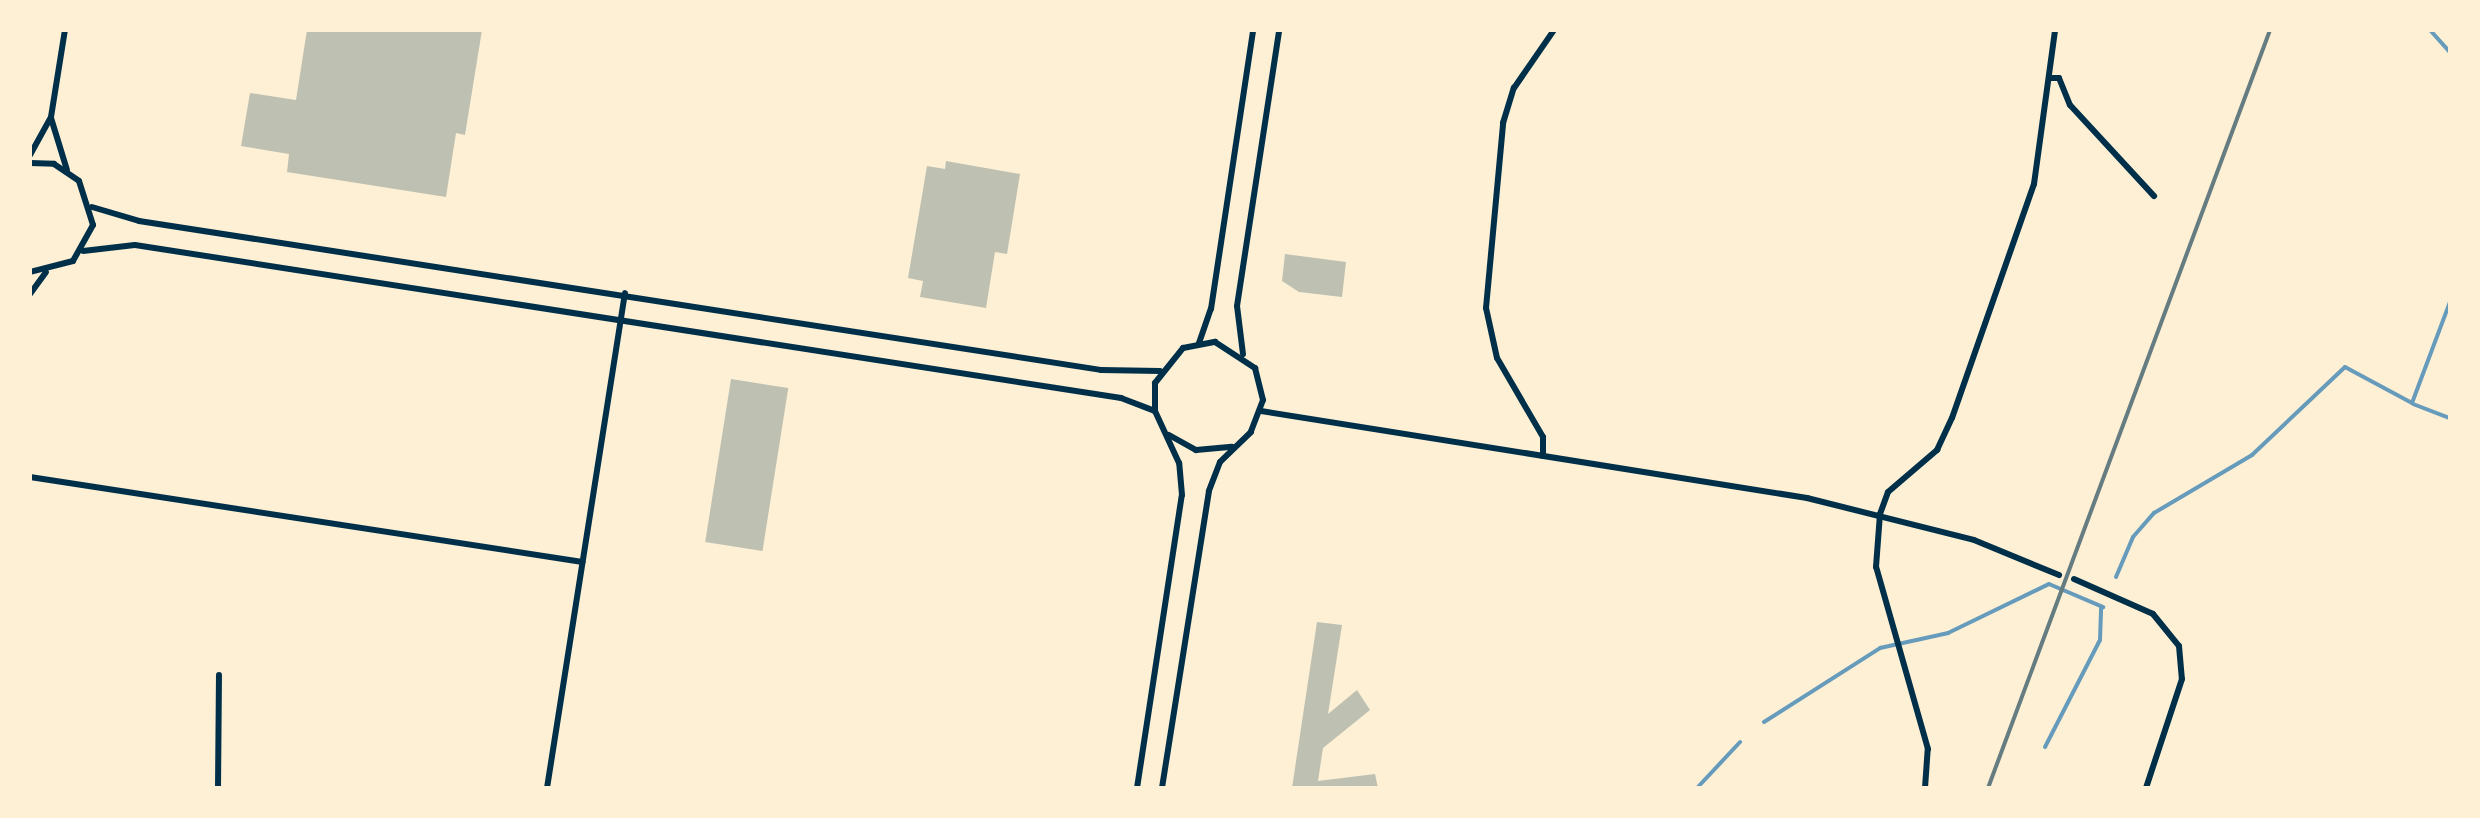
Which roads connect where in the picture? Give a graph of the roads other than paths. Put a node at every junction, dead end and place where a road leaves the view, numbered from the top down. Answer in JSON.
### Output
{"nodes":[{"id":1,"x":65,"y":30,"type":"edge"},
{"id":2,"x":1254,"y":30,"type":"edge"},
{"id":3,"x":1279,"y":30,"type":"edge"},
{"id":4,"x":1554,"y":30,"type":"edge"},
{"id":5,"x":2054,"y":30,"type":"edge"},
{"id":6,"x":2050,"y":78,"type":"junction"},
{"id":7,"x":51,"y":117,"type":"junction"},
{"id":8,"x":30,"y":155,"type":"edge"},
{"id":9,"x":30,"y":163,"type":"edge"},
{"id":10,"x":67,"y":170,"type":"junction"},
{"id":11,"x":2154,"y":196,"type":"dead end"},
{"id":12,"x":92,"y":207,"type":"junction"},
{"id":13,"x":83,"y":250,"type":"junction"},
{"id":14,"x":30,"y":272,"type":"edge"},
{"id":15,"x":46,"y":272,"type":"junction"},
{"id":16,"x":30,"y":294,"type":"edge"},
{"id":17,"x":625,"y":294,"type":"junction"},
{"id":18,"x":620,"y":322,"type":"junction"},
{"id":19,"x":1199,"y":343,"type":"junction"},
{"id":20,"x":1244,"y":355,"type":"junction"},
{"id":21,"x":1160,"y":370,"type":"junction"},
{"id":22,"x":1155,"y":410,"type":"junction"},
{"id":23,"x":1261,"y":411,"type":"junction"},
{"id":24,"x":1164,"y":430,"type":"junction"},
{"id":25,"x":1233,"y":446,"type":"junction"},
{"id":26,"x":1543,"y":456,"type":"junction"},
{"id":27,"x":30,"y":477,"type":"edge"},
{"id":28,"x":1880,"y":514,"type":"junction"},
{"id":29,"x":583,"y":562,"type":"junction"},
{"id":30,"x":2059,"y":574,"type":"dead end"},
{"id":31,"x":2074,"y":579,"type":"dead end"},
{"id":32,"x":219,"y":676,"type":"dead end"},
{"id":33,"x":218,"y":788,"type":"edge"},
{"id":34,"x":548,"y":788,"type":"edge"},
{"id":35,"x":1136,"y":788,"type":"edge"},
{"id":36,"x":1162,"y":788,"type":"edge"},
{"id":37,"x":1925,"y":788,"type":"edge"},
{"id":38,"x":2146,"y":788,"type":"edge"}],
"edges":[{"from":1,"to":7,"type":"street"},
{"from":2,"to":19,"type":"street"},
{"from":3,"to":20,"type":"street"},
{"from":4,"to":26,"type":"street"},
{"from":5,"to":6,"type":"street"},
{"from":6,"to":11,"type":"street"},
{"from":6,"to":28,"type":"street"},
{"from":7,"to":8,"type":"street"},
{"from":7,"to":10,"type":"street"},
{"from":9,"to":10,"type":"street"},
{"from":10,"to":12,"type":"street"},
{"from":12,"to":13,"type":"street"},
{"from":12,"to":17,"type":"street"},
{"from":13,"to":15,"type":"street"},
{"from":13,"to":18,"type":"street"},
{"from":14,"to":15,"type":"street"},
{"from":15,"to":16,"type":"street"},
{"from":17,"to":18,"type":"street"},
{"from":17,"to":21,"type":"street"},
{"from":18,"to":22,"type":"street"},
{"from":18,"to":29,"type":"street"},
{"from":19,"to":20,"type":"street"},
{"from":19,"to":21,"type":"street"},
{"from":20,"to":23,"type":"street"},
{"from":21,"to":22,"type":"street"},
{"from":22,"to":24,"type":"street"},
{"from":23,"to":25,"type":"street"},
{"from":23,"to":26,"type":"street"},
{"from":24,"to":25,"type":"street"},
{"from":24,"to":35,"type":"street"},
{"from":25,"to":36,"type":"street"},
{"from":26,"to":28,"type":"street"},
{"from":27,"to":29,"type":"street"},
{"from":28,"to":30,"type":"street"},
{"from":28,"to":37,"type":"street"},
{"from":29,"to":34,"type":"street"},
{"from":31,"to":38,"type":"street"},
{"from":32,"to":33,"type":"street"}]}
